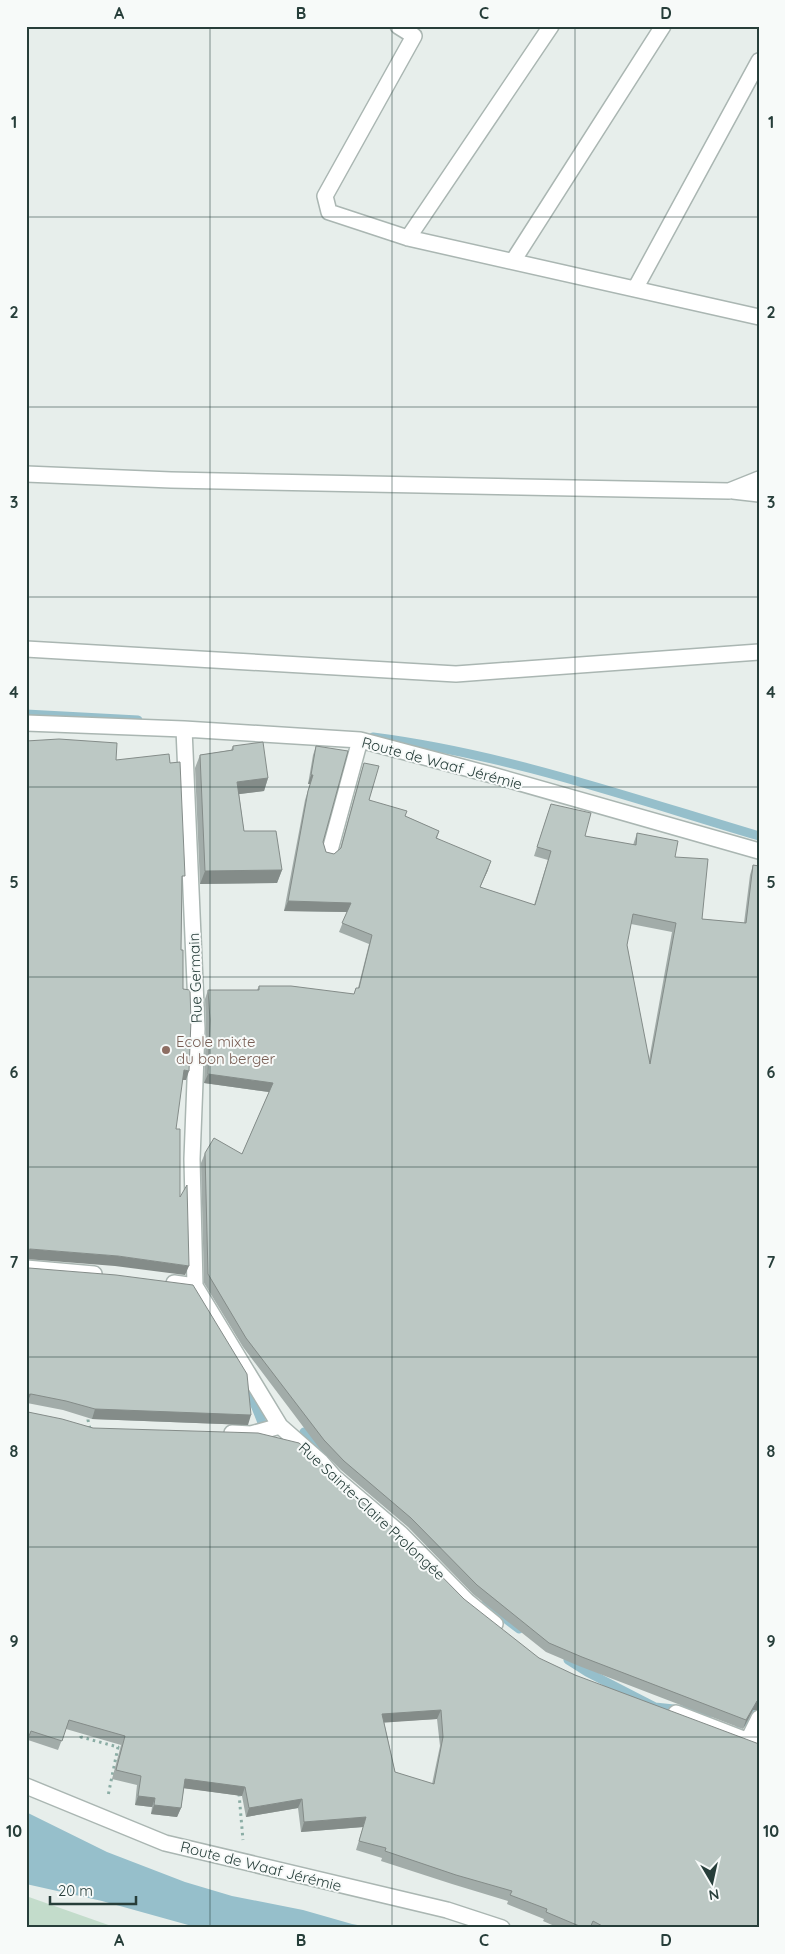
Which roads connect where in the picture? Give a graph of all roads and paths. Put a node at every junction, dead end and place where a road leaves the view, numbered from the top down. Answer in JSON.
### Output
{"nodes":[{"id":1,"x":398,"y":26,"type":"edge"},
{"id":2,"x":550,"y":26,"type":"edge"},
{"id":3,"x":663,"y":26,"type":"edge"},
{"id":4,"x":417,"y":31,"type":"edge"},
{"id":5,"x":759,"y":61,"type":"edge"},
{"id":6,"x":408,"y":238,"type":"junction"},
{"id":7,"x":513,"y":261,"type":"junction"},
{"id":8,"x":635,"y":289,"type":"junction"},
{"id":9,"x":759,"y":317,"type":"edge"},
{"id":10,"x":26,"y":474,"type":"edge"},
{"id":11,"x":759,"y":479,"type":"edge"},
{"id":12,"x":729,"y":490,"type":"junction"},
{"id":13,"x":759,"y":494,"type":"edge"},
{"id":14,"x":26,"y":649,"type":"edge"},
{"id":15,"x":759,"y":652,"type":"edge"},
{"id":16,"x":26,"y":723,"type":"edge"},
{"id":17,"x":184,"y":729,"type":"junction"},
{"id":18,"x":360,"y":740,"type":"junction"},
{"id":19,"x":759,"y":851,"type":"edge"},
{"id":20,"x":329,"y":854,"type":"edge"},
{"id":21,"x":26,"y":1268,"type":"edge"},
{"id":22,"x":105,"y":1275,"type":"edge"},
{"id":23,"x":159,"y":1281,"type":"edge"},
{"id":24,"x":195,"y":1286,"type":"junction"},
{"id":25,"x":90,"y":1404,"type":"edge"},
{"id":26,"x":280,"y":1426,"type":"junction"},
{"id":27,"x":213,"y":1432,"type":"edge"},
{"id":28,"x":88,"y":1438,"type":"edge"},
{"id":29,"x":508,"y":1634,"type":"edge"},
{"id":30,"x":666,"y":1709,"type":"edge"},
{"id":31,"x":759,"y":1718,"type":"edge"},
{"id":32,"x":83,"y":1727,"type":"edge"},
{"id":33,"x":753,"y":1742,"type":"edge"},
{"id":34,"x":118,"y":1747,"type":"junction"},
{"id":35,"x":127,"y":1749,"type":"edge"},
{"id":36,"x":26,"y":1786,"type":"edge"},
{"id":37,"x":239,"y":1793,"type":"edge"},
{"id":38,"x":104,"y":1818,"type":"junction"},
{"id":39,"x":245,"y":1861,"type":"junction"},
{"id":40,"x":502,"y":1928,"type":"edge"}],
"edges":[{"from":1,"to":4,"type":"street"},
{"from":2,"to":6,"type":"street"},
{"from":3,"to":7,"type":"street"},
{"from":4,"to":6,"type":"street"},
{"from":5,"to":8,"type":"street"},
{"from":6,"to":7,"type":"street"},
{"from":7,"to":8,"type":"street"},
{"from":8,"to":9,"type":"street"},
{"from":10,"to":12,"type":"street"},
{"from":11,"to":12,"type":"street"},
{"from":12,"to":13,"type":"street"},
{"from":14,"to":15,"type":"street"},
{"from":16,"to":17,"type":"street","name":"Route de Waaf Jérémie"},
{"from":17,"to":18,"type":"street","name":"Route de Waaf Jérémie"},
{"from":17,"to":24,"type":"street","name":"Rue Germain"},
{"from":18,"to":19,"type":"street","name":"Route de Waaf Jérémie"},
{"from":18,"to":20,"type":"street"},
{"from":21,"to":22,"type":"street"},
{"from":23,"to":24,"type":"street"},
{"from":24,"to":26,"type":"street","name":"Rue Sainte-Claire Prolongée"},
{"from":25,"to":28,"type":"path"},
{"from":26,"to":27,"type":"street"},
{"from":26,"to":29,"type":"street","name":"Rue Sainte-Claire Prolongée"},
{"from":30,"to":33,"type":"street"},
{"from":31,"to":33,"type":"street"},
{"from":32,"to":34,"type":"path"},
{"from":34,"to":35,"type":"path"},
{"from":34,"to":38,"type":"path"},
{"from":36,"to":38,"type":"street","name":"Route de Waaf Jérémie"},
{"from":37,"to":39,"type":"path"},
{"from":38,"to":39,"type":"street","name":"Route de Waaf Jérémie"},
{"from":39,"to":40,"type":"street","name":"Route de Waaf Jérémie"}]}
